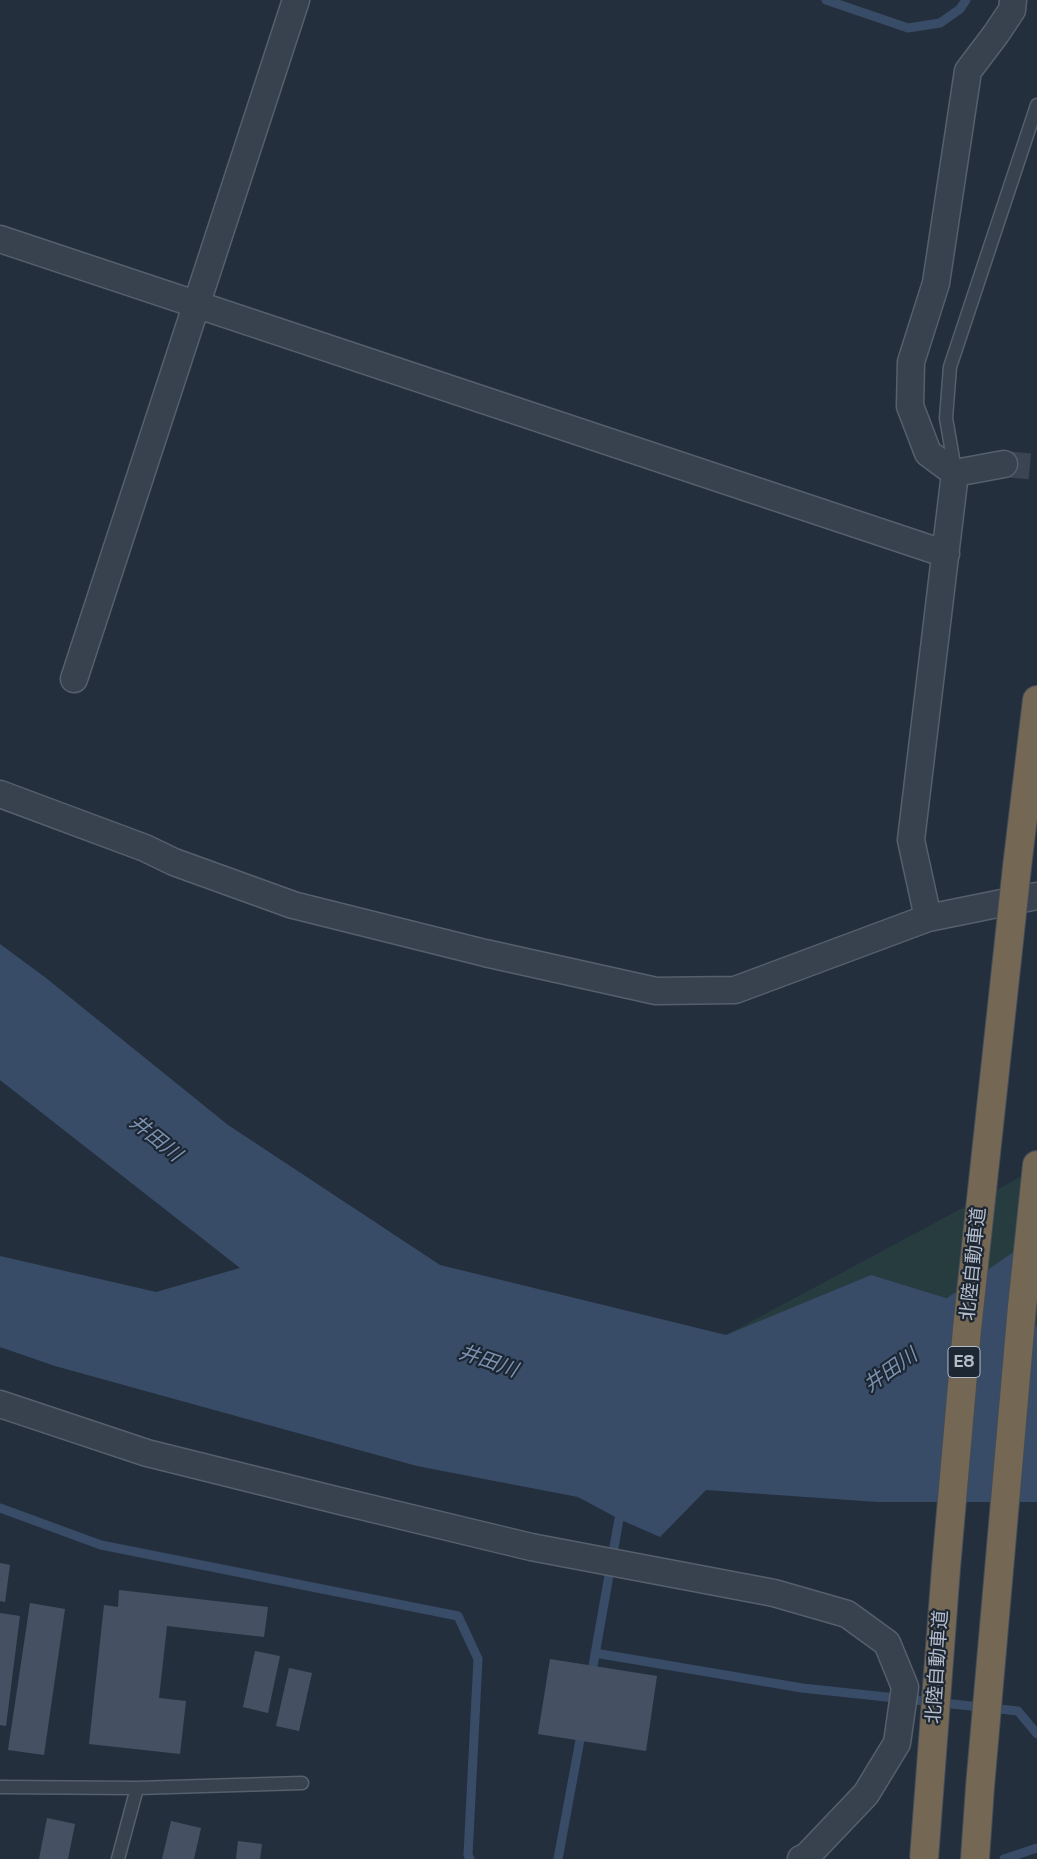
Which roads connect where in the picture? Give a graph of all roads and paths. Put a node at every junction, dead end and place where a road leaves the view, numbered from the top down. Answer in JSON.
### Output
{"nodes":[{"id":1,"x":296,"y":0,"type":"edge"},
{"id":2,"x":1013,"y":0,"type":"edge"},
{"id":3,"x":1037,"y":105,"type":"edge"},
{"id":4,"x":0,"y":239,"type":"edge"},
{"id":5,"x":196,"y":305,"type":"junction"},
{"id":6,"x":1004,"y":464,"type":"tunnel mouth"},
{"id":7,"x":956,"y":473,"type":"junction"},
{"id":8,"x":946,"y":554,"type":"junction"},
{"id":9,"x":74,"y":679,"type":"dead end"},
{"id":10,"x":1037,"y":700,"type":"edge"},
{"id":11,"x":0,"y":794,"type":"edge"},
{"id":12,"x":1037,"y":896,"type":"edge"},
{"id":13,"x":928,"y":918,"type":"junction"},
{"id":14,"x":1037,"y":1165,"type":"edge"},
{"id":15,"x":0,"y":1404,"type":"edge"},
{"id":16,"x":302,"y":1783,"type":"dead end"},
{"id":17,"x":0,"y":1787,"type":"edge"},
{"id":18,"x":137,"y":1788,"type":"junction"},
{"id":19,"x":118,"y":1859,"type":"edge"},
{"id":20,"x":801,"y":1859,"type":"edge"},
{"id":21,"x":924,"y":1859,"type":"edge"},
{"id":22,"x":975,"y":1859,"type":"edge"}],
"edges":[{"from":1,"to":5,"type":"street"},
{"from":2,"to":7,"type":"street"},
{"from":3,"to":7,"type":"lane"},
{"from":4,"to":5,"type":"street"},
{"from":5,"to":8,"type":"street"},
{"from":5,"to":9,"type":"street"},
{"from":6,"to":7,"type":"street"},
{"from":7,"to":8,"type":"street"},
{"from":8,"to":13,"type":"street"},
{"from":10,"to":21,"type":"highway","name":"北陸自動車道","number":"E8","bridge":true},
{"from":11,"to":13,"type":"street"},
{"from":12,"to":13,"type":"street"},
{"from":14,"to":22,"type":"highway"},
{"from":15,"to":20,"type":"street"},
{"from":16,"to":18,"type":"lane"},
{"from":17,"to":18,"type":"lane"},
{"from":18,"to":19,"type":"lane"}]}
